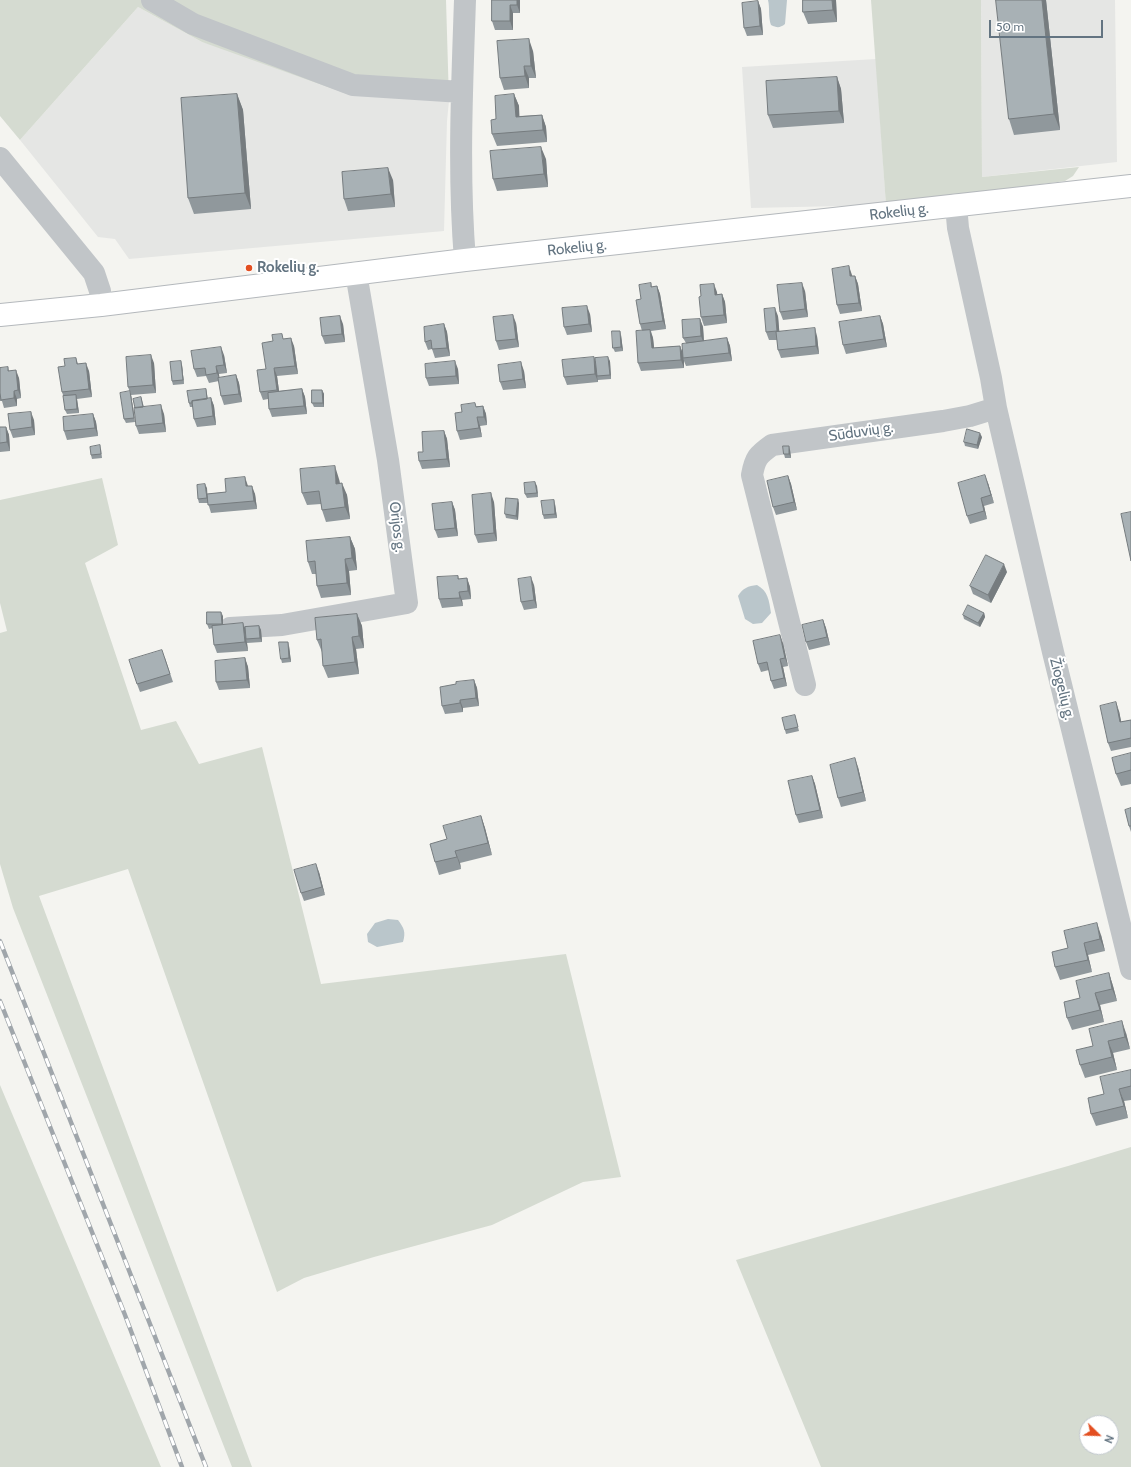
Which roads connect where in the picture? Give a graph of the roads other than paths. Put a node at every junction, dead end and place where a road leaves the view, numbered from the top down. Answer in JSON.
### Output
{"nodes":[{"id":1,"x":152,"y":0,"type":"edge"},
{"id":2,"x":465,"y":0,"type":"edge"},
{"id":3,"x":462,"y":92,"type":"junction"},
{"id":4,"x":0,"y":158,"type":"edge"},
{"id":5,"x":1131,"y":186,"type":"edge"},
{"id":6,"x":956,"y":205,"type":"junction"},
{"id":7,"x":465,"y":260,"type":"junction"},
{"id":8,"x":356,"y":273,"type":"junction"},
{"id":9,"x":101,"y":305,"type":"junction"},
{"id":10,"x":0,"y":316,"type":"edge"},
{"id":11,"x":996,"y":408,"type":"junction"},
{"id":12,"x":228,"y":628,"type":"edge"},
{"id":13,"x":805,"y":685,"type":"dead end"},
{"id":14,"x":1131,"y":969,"type":"edge"}],
"edges":[{"from":1,"to":3,"type":"street"},
{"from":2,"to":3,"type":"street"},
{"from":3,"to":7,"type":"street"},
{"from":4,"to":9,"type":"street"},
{"from":5,"to":6,"type":"main road","name":"Rokelių g."},
{"from":6,"to":7,"type":"main road","name":"Rokelių g."},
{"from":6,"to":11,"type":"street"},
{"from":7,"to":8,"type":"main road","name":"Rokelių g."},
{"from":8,"to":9,"type":"main road","name":"Rokelių g."},
{"from":8,"to":12,"type":"street","name":"Orijos g."},
{"from":9,"to":10,"type":"main road","name":"Rokelių g."},
{"from":11,"to":13,"type":"street","name":"Sūduvių g."},
{"from":11,"to":14,"type":"street","name":"Žiogelių g."}]}
